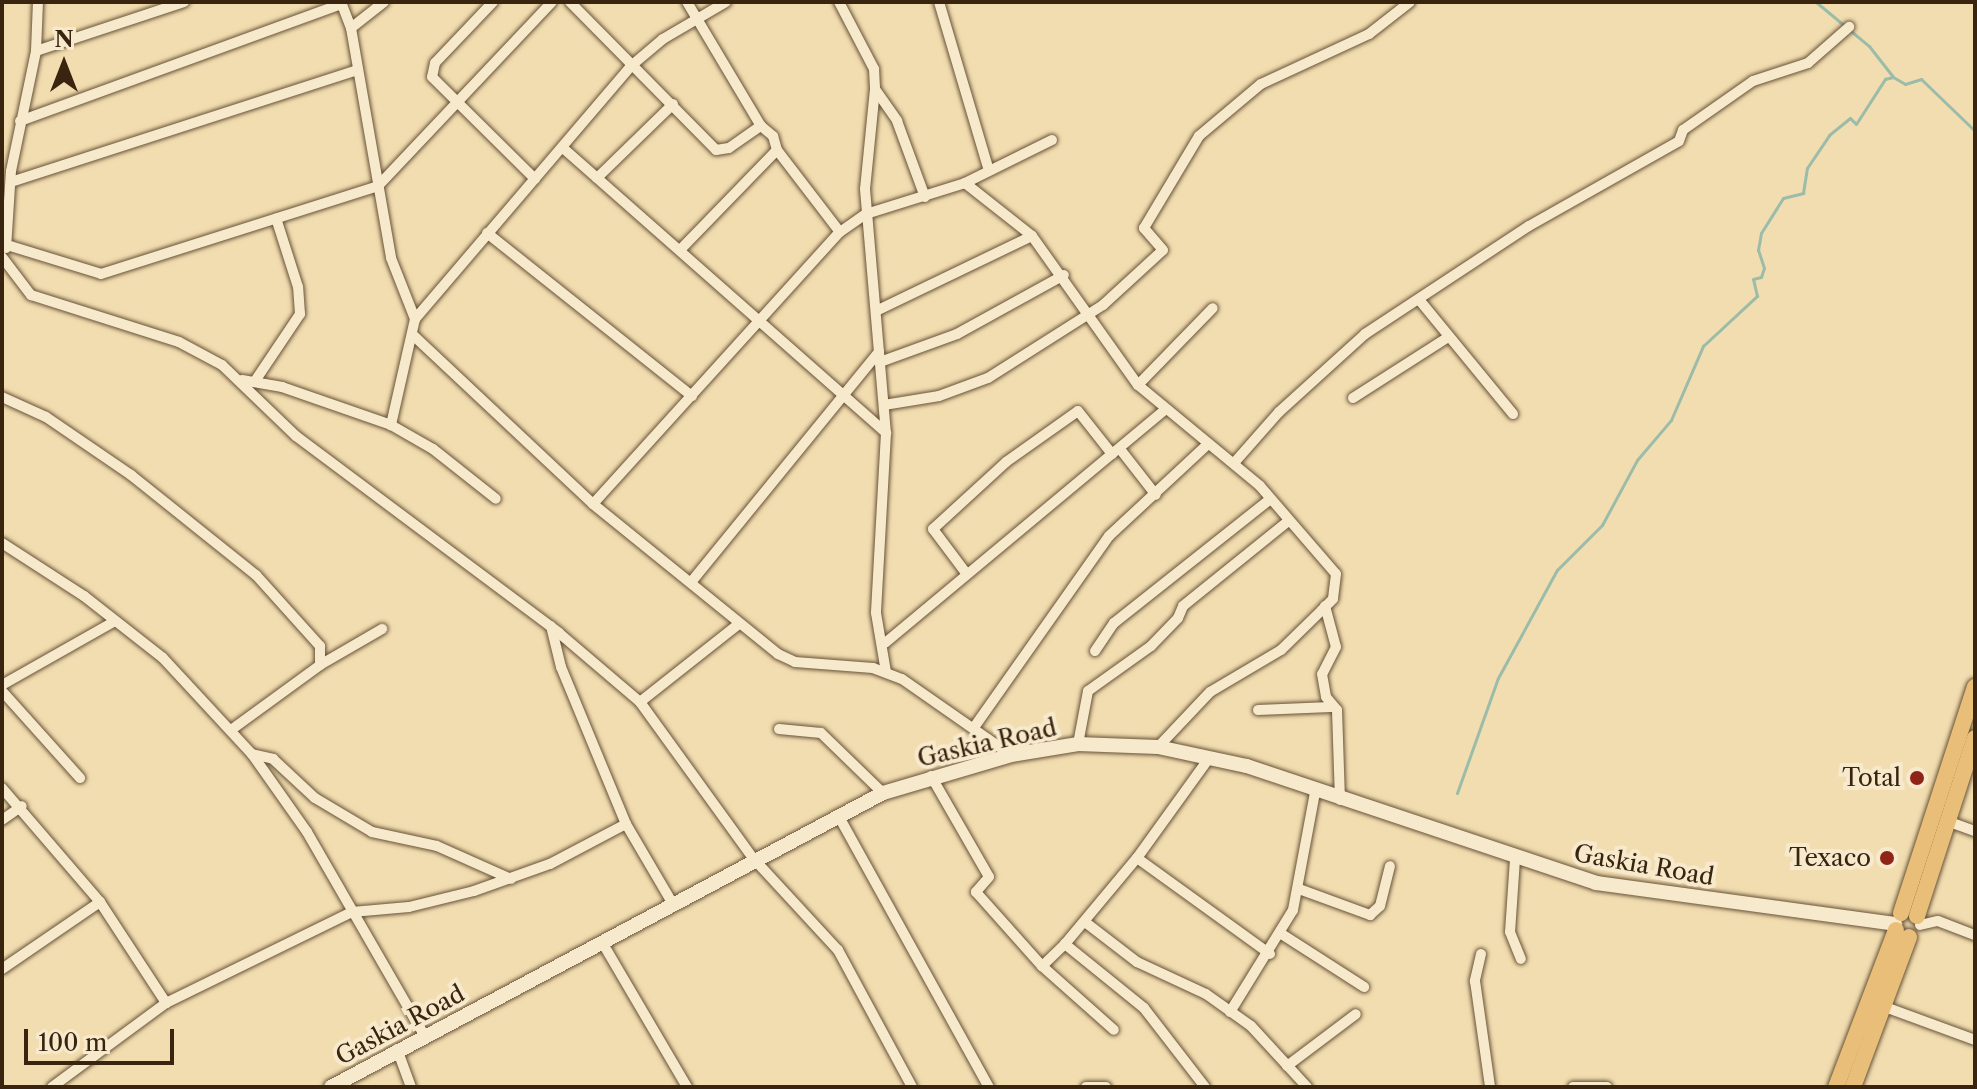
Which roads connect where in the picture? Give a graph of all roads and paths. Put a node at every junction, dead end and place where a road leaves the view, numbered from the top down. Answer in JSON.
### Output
{"nodes":[{"id":1,"x":38,"y":2,"type":"edge"},
{"id":2,"x":184,"y":2,"type":"edge"},
{"id":3,"x":384,"y":2,"type":"edge"},
{"id":4,"x":493,"y":2,"type":"edge"},
{"id":5,"x":552,"y":2,"type":"edge"},
{"id":6,"x":570,"y":2,"type":"edge"},
{"id":7,"x":687,"y":2,"type":"edge"},
{"id":8,"x":726,"y":2,"type":"edge"},
{"id":9,"x":839,"y":2,"type":"edge"},
{"id":10,"x":939,"y":2,"type":"edge"},
{"id":11,"x":1410,"y":2,"type":"edge"},
{"id":12,"x":341,"y":3,"type":"edge"},
{"id":13,"x":698,"y":21,"type":"junction"},
{"id":14,"x":1849,"y":27,"type":"dead end"},
{"id":15,"x":351,"y":28,"type":"junction"},
{"id":16,"x":36,"y":51,"type":"junction"},
{"id":17,"x":631,"y":66,"type":"junction"},
{"id":18,"x":357,"y":70,"type":"junction"},
{"id":19,"x":875,"y":89,"type":"junction"},
{"id":20,"x":458,"y":100,"type":"junction"},
{"id":21,"x":673,"y":104,"type":"junction"},
{"id":22,"x":20,"y":121,"type":"junction"},
{"id":23,"x":761,"y":126,"type":"junction"},
{"id":24,"x":1052,"y":140,"type":"dead end"},
{"id":25,"x":563,"y":148,"type":"junction"},
{"id":26,"x":777,"y":150,"type":"junction"},
{"id":27,"x":2,"y":162,"type":"edge"},
{"id":28,"x":989,"y":171,"type":"junction"},
{"id":29,"x":12,"y":176,"type":"junction"},
{"id":30,"x":597,"y":178,"type":"junction"},
{"id":31,"x":535,"y":179,"type":"junction"},
{"id":32,"x":965,"y":183,"type":"junction"},
{"id":33,"x":378,"y":186,"type":"junction"},
{"id":34,"x":925,"y":197,"type":"junction"},
{"id":35,"x":866,"y":214,"type":"junction"},
{"id":36,"x":276,"y":218,"type":"junction"},
{"id":37,"x":840,"y":232,"type":"junction"},
{"id":38,"x":487,"y":233,"type":"junction"},
{"id":39,"x":1032,"y":236,"type":"junction"},
{"id":40,"x":7,"y":245,"type":"junction"},
{"id":41,"x":680,"y":250,"type":"junction"},
{"id":42,"x":2,"y":257,"type":"edge"},
{"id":43,"x":1064,"y":275,"type":"junction"},
{"id":44,"x":1421,"y":302,"type":"junction"},
{"id":45,"x":1213,"y":308,"type":"dead end"},
{"id":46,"x":876,"y":311,"type":"junction"},
{"id":47,"x":1089,"y":315,"type":"junction"},
{"id":48,"x":415,"y":319,"type":"junction"},
{"id":49,"x":761,"y":320,"type":"junction"},
{"id":50,"x":414,"y":336,"type":"junction"},
{"id":51,"x":1447,"y":338,"type":"junction"},
{"id":52,"x":880,"y":357,"type":"junction"},
{"id":53,"x":242,"y":380,"type":"junction"},
{"id":54,"x":255,"y":381,"type":"junction"},
{"id":55,"x":1138,"y":385,"type":"junction"},
{"id":56,"x":692,"y":396,"type":"junction"},
{"id":57,"x":843,"y":396,"type":"junction"},
{"id":58,"x":2,"y":397,"type":"edge"},
{"id":59,"x":1353,"y":398,"type":"dead end"},
{"id":60,"x":884,"y":405,"type":"junction"},
{"id":61,"x":1165,"y":410,"type":"junction"},
{"id":62,"x":1513,"y":414,"type":"dead end"},
{"id":63,"x":391,"y":425,"type":"junction"},
{"id":64,"x":886,"y":433,"type":"junction"},
{"id":65,"x":1207,"y":445,"type":"junction"},
{"id":66,"x":1116,"y":451,"type":"junction"},
{"id":67,"x":1234,"y":463,"type":"junction"},
{"id":68,"x":1156,"y":495,"type":"junction"},
{"id":69,"x":496,"y":499,"type":"dead end"},
{"id":70,"x":1269,"y":500,"type":"junction"},
{"id":71,"x":593,"y":504,"type":"junction"},
{"id":72,"x":1287,"y":522,"type":"junction"},
{"id":73,"x":2,"y":543,"type":"edge"},
{"id":74,"x":966,"y":573,"type":"junction"},
{"id":75,"x":692,"y":581,"type":"junction"},
{"id":76,"x":1325,"y":606,"type":"junction"},
{"id":77,"x":115,"y":621,"type":"junction"},
{"id":78,"x":740,"y":623,"type":"junction"},
{"id":79,"x":551,"y":626,"type":"junction"},
{"id":80,"x":382,"y":629,"type":"dead end"},
{"id":81,"x":885,"y":643,"type":"junction"},
{"id":82,"x":1095,"y":651,"type":"dead end"},
{"id":83,"x":320,"y":665,"type":"junction"},
{"id":84,"x":886,"y":672,"type":"junction"},
{"id":85,"x":1975,"y":687,"type":"edge"},
{"id":86,"x":2,"y":688,"type":"edge"},
{"id":87,"x":640,"y":702,"type":"junction"},
{"id":88,"x":1331,"y":707,"type":"junction"},
{"id":89,"x":1258,"y":710,"type":"dead end"},
{"id":90,"x":975,"y":726,"type":"junction"},
{"id":91,"x":779,"y":729,"type":"dead end"},
{"id":92,"x":231,"y":730,"type":"junction"},
{"id":93,"x":1975,"y":738,"type":"edge"},
{"id":94,"x":1078,"y":744,"type":"junction"},
{"id":95,"x":1158,"y":747,"type":"junction"},
{"id":96,"x":252,"y":754,"type":"junction"},
{"id":97,"x":1011,"y":755,"type":"junction"},
{"id":98,"x":1209,"y":758,"type":"junction"},
{"id":99,"x":1969,"y":773,"type":"edge"},
{"id":100,"x":931,"y":776,"type":"junction"},
{"id":101,"x":80,"y":778,"type":"dead end"},
{"id":102,"x":2,"y":788,"type":"edge"},
{"id":103,"x":1315,"y":792,"type":"junction"},
{"id":104,"x":883,"y":793,"type":"junction"},
{"id":105,"x":1340,"y":801,"type":"junction"},
{"id":106,"x":22,"y":806,"type":"junction"},
{"id":107,"x":838,"y":815,"type":"junction"},
{"id":108,"x":2,"y":820,"type":"edge"},
{"id":109,"x":1947,"y":821,"type":"junction"},
{"id":110,"x":626,"y":824,"type":"junction"},
{"id":111,"x":1975,"y":831,"type":"edge"},
{"id":112,"x":753,"y":858,"type":"junction"},
{"id":113,"x":1137,"y":858,"type":"junction"},
{"id":114,"x":1515,"y":859,"type":"junction"},
{"id":115,"x":1390,"y":866,"type":"dead end"},
{"id":116,"x":511,"y":879,"type":"junction"},
{"id":117,"x":1299,"y":889,"type":"junction"},
{"id":118,"x":100,"y":902,"type":"junction"},
{"id":119,"x":673,"y":904,"type":"junction"},
{"id":120,"x":352,"y":912,"type":"junction"},
{"id":121,"x":1085,"y":922,"type":"junction"},
{"id":122,"x":1906,"y":924,"type":"junction"},
{"id":123,"x":1280,"y":933,"type":"junction"},
{"id":124,"x":1975,"y":935,"type":"edge"},
{"id":125,"x":602,"y":942,"type":"junction"},
{"id":126,"x":1065,"y":944,"type":"junction"},
{"id":127,"x":1270,"y":954,"type":"junction"},
{"id":128,"x":1481,"y":954,"type":"dead end"},
{"id":129,"x":1521,"y":959,"type":"dead end"},
{"id":130,"x":1042,"y":966,"type":"junction"},
{"id":131,"x":2,"y":969,"type":"edge"},
{"id":132,"x":1364,"y":987,"type":"dead end"},
{"id":133,"x":166,"y":1003,"type":"junction"},
{"id":134,"x":1885,"y":1007,"type":"junction"},
{"id":135,"x":1230,"y":1012,"type":"junction"},
{"id":136,"x":1356,"y":1014,"type":"dead end"},
{"id":137,"x":1114,"y":1030,"type":"dead end"},
{"id":138,"x":425,"y":1036,"type":"junction"},
{"id":139,"x":1975,"y":1040,"type":"edge"},
{"id":140,"x":397,"y":1049,"type":"junction"},
{"id":141,"x":1287,"y":1066,"type":"junction"},
{"id":142,"x":52,"y":1087,"type":"edge"},
{"id":143,"x":331,"y":1087,"type":"edge"},
{"id":144,"x":411,"y":1087,"type":"edge"},
{"id":145,"x":687,"y":1087,"type":"edge"},
{"id":146,"x":912,"y":1087,"type":"edge"},
{"id":147,"x":989,"y":1087,"type":"edge"},
{"id":148,"x":1086,"y":1087,"type":"edge"},
{"id":149,"x":1106,"y":1087,"type":"edge"},
{"id":150,"x":1205,"y":1087,"type":"edge"},
{"id":151,"x":1307,"y":1087,"type":"edge"},
{"id":152,"x":1490,"y":1087,"type":"edge"},
{"id":153,"x":1573,"y":1087,"type":"edge"},
{"id":154,"x":1607,"y":1087,"type":"edge"},
{"id":155,"x":1836,"y":1087,"type":"edge"},
{"id":156,"x":1853,"y":1087,"type":"edge"}],
"edges":[{"from":1,"to":16,"type":"street"},
{"from":2,"to":16,"type":"street"},
{"from":3,"to":15,"type":"street"},
{"from":4,"to":20,"type":"street"},
{"from":5,"to":20,"type":"street"},
{"from":6,"to":17,"type":"street"},
{"from":7,"to":13,"type":"street"},
{"from":8,"to":13,"type":"street"},
{"from":9,"to":19,"type":"street"},
{"from":10,"to":28,"type":"street"},
{"from":11,"to":47,"type":"street"},
{"from":12,"to":15,"type":"street"},
{"from":12,"to":22,"type":"street"},
{"from":13,"to":17,"type":"street"},
{"from":13,"to":23,"type":"street"},
{"from":14,"to":44,"type":"street"},
{"from":15,"to":18,"type":"street"},
{"from":16,"to":22,"type":"street"},
{"from":17,"to":21,"type":"street"},
{"from":17,"to":25,"type":"street"},
{"from":18,"to":29,"type":"street"},
{"from":18,"to":33,"type":"street"},
{"from":19,"to":34,"type":"street"},
{"from":19,"to":35,"type":"street"},
{"from":20,"to":31,"type":"street"},
{"from":20,"to":33,"type":"street"},
{"from":21,"to":23,"type":"street"},
{"from":21,"to":30,"type":"street"},
{"from":22,"to":29,"type":"street"},
{"from":23,"to":26,"type":"street"},
{"from":24,"to":28,"type":"street"},
{"from":25,"to":30,"type":"street"},
{"from":25,"to":31,"type":"street"},
{"from":26,"to":37,"type":"street"},
{"from":26,"to":41,"type":"street"},
{"from":27,"to":29,"type":"street"},
{"from":28,"to":32,"type":"street"},
{"from":29,"to":40,"type":"street"},
{"from":30,"to":41,"type":"street"},
{"from":31,"to":38,"type":"street"},
{"from":32,"to":34,"type":"street"},
{"from":32,"to":39,"type":"street"},
{"from":33,"to":36,"type":"street"},
{"from":33,"to":48,"type":"street"},
{"from":34,"to":35,"type":"street"},
{"from":35,"to":37,"type":"street"},
{"from":35,"to":46,"type":"street"},
{"from":36,"to":40,"type":"street"},
{"from":36,"to":54,"type":"street"},
{"from":37,"to":49,"type":"street"},
{"from":38,"to":48,"type":"street"},
{"from":38,"to":56,"type":"street"},
{"from":39,"to":43,"type":"street"},
{"from":39,"to":46,"type":"street"},
{"from":40,"to":42,"type":"street"},
{"from":41,"to":49,"type":"street"},
{"from":42,"to":53,"type":"street"},
{"from":43,"to":47,"type":"street"},
{"from":43,"to":52,"type":"street"},
{"from":44,"to":51,"type":"street"},
{"from":44,"to":67,"type":"street"},
{"from":45,"to":55,"type":"street"},
{"from":46,"to":52,"type":"street"},
{"from":47,"to":55,"type":"street"},
{"from":47,"to":60,"type":"street"},
{"from":48,"to":50,"type":"street"},
{"from":49,"to":56,"type":"street"},
{"from":49,"to":57,"type":"street"},
{"from":50,"to":63,"type":"street"},
{"from":50,"to":71,"type":"street"},
{"from":51,"to":59,"type":"street"},
{"from":51,"to":62,"type":"street"},
{"from":52,"to":57,"type":"street"},
{"from":52,"to":60,"type":"street"},
{"from":53,"to":54,"type":"street"},
{"from":53,"to":79,"type":"street"},
{"from":54,"to":63,"type":"street"},
{"from":55,"to":61,"type":"street"},
{"from":56,"to":71,"type":"street"},
{"from":57,"to":64,"type":"street"},
{"from":57,"to":75,"type":"street"},
{"from":58,"to":83,"type":"street"},
{"from":60,"to":64,"type":"street"},
{"from":61,"to":65,"type":"street"},
{"from":61,"to":66,"type":"street"},
{"from":63,"to":69,"type":"street"},
{"from":64,"to":81,"type":"street"},
{"from":65,"to":67,"type":"street"},
{"from":65,"to":68,"type":"street"},
{"from":66,"to":68,"type":"street"},
{"from":66,"to":74,"type":"street"},
{"from":66,"to":74,"type":"street"},
{"from":67,"to":70,"type":"street"},
{"from":68,"to":90,"type":"street"},
{"from":70,"to":72,"type":"street"},
{"from":70,"to":82,"type":"street"},
{"from":71,"to":75,"type":"street"},
{"from":72,"to":76,"type":"street"},
{"from":72,"to":94,"type":"street"},
{"from":73,"to":77,"type":"street"},
{"from":74,"to":81,"type":"street"},
{"from":75,"to":78,"type":"street"},
{"from":76,"to":88,"type":"street"},
{"from":76,"to":95,"type":"street"},
{"from":77,"to":86,"type":"street"},
{"from":77,"to":92,"type":"street"},
{"from":78,"to":84,"type":"street"},
{"from":78,"to":87,"type":"street"},
{"from":79,"to":87,"type":"street"},
{"from":79,"to":110,"type":"street"},
{"from":80,"to":83,"type":"street"},
{"from":81,"to":84,"type":"street"},
{"from":83,"to":92,"type":"street"},
{"from":84,"to":90,"type":"street"},
{"from":85,"to":122,"type":"main road"},
{"from":86,"to":101,"type":"street"},
{"from":87,"to":112,"type":"street"},
{"from":88,"to":89,"type":"street"},
{"from":88,"to":105,"type":"street"},
{"from":90,"to":97,"type":"street"},
{"from":91,"to":104,"type":"street"},
{"from":92,"to":96,"type":"street"},
{"from":93,"to":99,"type":"main road"},
{"from":94,"to":95,"type":"main road","name":"Gaskia Road"},
{"from":94,"to":97,"type":"main road","name":"Gaskia Road"},
{"from":95,"to":98,"type":"main road","name":"Gaskia Road"},
{"from":96,"to":116,"type":"street"},
{"from":96,"to":120,"type":"street"},
{"from":97,"to":100,"type":"main road","name":"Gaskia Road"},
{"from":98,"to":103,"type":"main road","name":"Gaskia Road"},
{"from":98,"to":113,"type":"street"},
{"from":99,"to":109,"type":"main road"},
{"from":100,"to":104,"type":"main road","name":"Gaskia Road"},
{"from":100,"to":130,"type":"street"},
{"from":102,"to":106,"type":"street"},
{"from":103,"to":105,"type":"main road","name":"Gaskia Road"},
{"from":103,"to":117,"type":"street"},
{"from":104,"to":107,"type":"main road","name":"Gaskia Road"},
{"from":105,"to":114,"type":"main road","name":"Gaskia Road"},
{"from":106,"to":108,"type":"street"},
{"from":106,"to":118,"type":"street"},
{"from":107,"to":112,"type":"main road","name":"Gaskia Road"},
{"from":107,"to":147,"type":"street"},
{"from":109,"to":111,"type":"street"},
{"from":109,"to":122,"type":"main road"},
{"from":110,"to":116,"type":"street"},
{"from":110,"to":119,"type":"street"},
{"from":112,"to":119,"type":"main road","name":"Gaskia Road"},
{"from":112,"to":146,"type":"street"},
{"from":113,"to":121,"type":"street"},
{"from":113,"to":127,"type":"street"},
{"from":114,"to":122,"type":"main road","name":"Gaskia Road"},
{"from":114,"to":129,"type":"street"},
{"from":115,"to":117,"type":"street"},
{"from":116,"to":120,"type":"street"},
{"from":117,"to":123,"type":"street"},
{"from":118,"to":131,"type":"street"},
{"from":118,"to":133,"type":"street"},
{"from":119,"to":125,"type":"main road","name":"Gaskia Road"},
{"from":120,"to":133,"type":"street"},
{"from":120,"to":138,"type":"street"},
{"from":121,"to":126,"type":"street"},
{"from":121,"to":135,"type":"street"},
{"from":122,"to":124,"type":"street"},
{"from":122,"to":134,"type":"main road"},
{"from":122,"to":155,"type":"main road"},
{"from":123,"to":127,"type":"street"},
{"from":123,"to":132,"type":"street"},
{"from":125,"to":138,"type":"main road","name":"Gaskia Road"},
{"from":125,"to":145,"type":"street"},
{"from":126,"to":130,"type":"street"},
{"from":126,"to":150,"type":"street"},
{"from":127,"to":135,"type":"street"},
{"from":128,"to":152,"type":"street"},
{"from":130,"to":137,"type":"street"},
{"from":133,"to":142,"type":"street"},
{"from":134,"to":139,"type":"street"},
{"from":134,"to":156,"type":"main road"},
{"from":135,"to":141,"type":"street"},
{"from":136,"to":141,"type":"street"},
{"from":138,"to":140,"type":"main road","name":"Gaskia Road"},
{"from":140,"to":143,"type":"main road","name":"Gaskia Road"},
{"from":140,"to":144,"type":"street"},
{"from":141,"to":151,"type":"street"},
{"from":148,"to":149,"type":"street"},
{"from":153,"to":154,"type":"street"}]}
